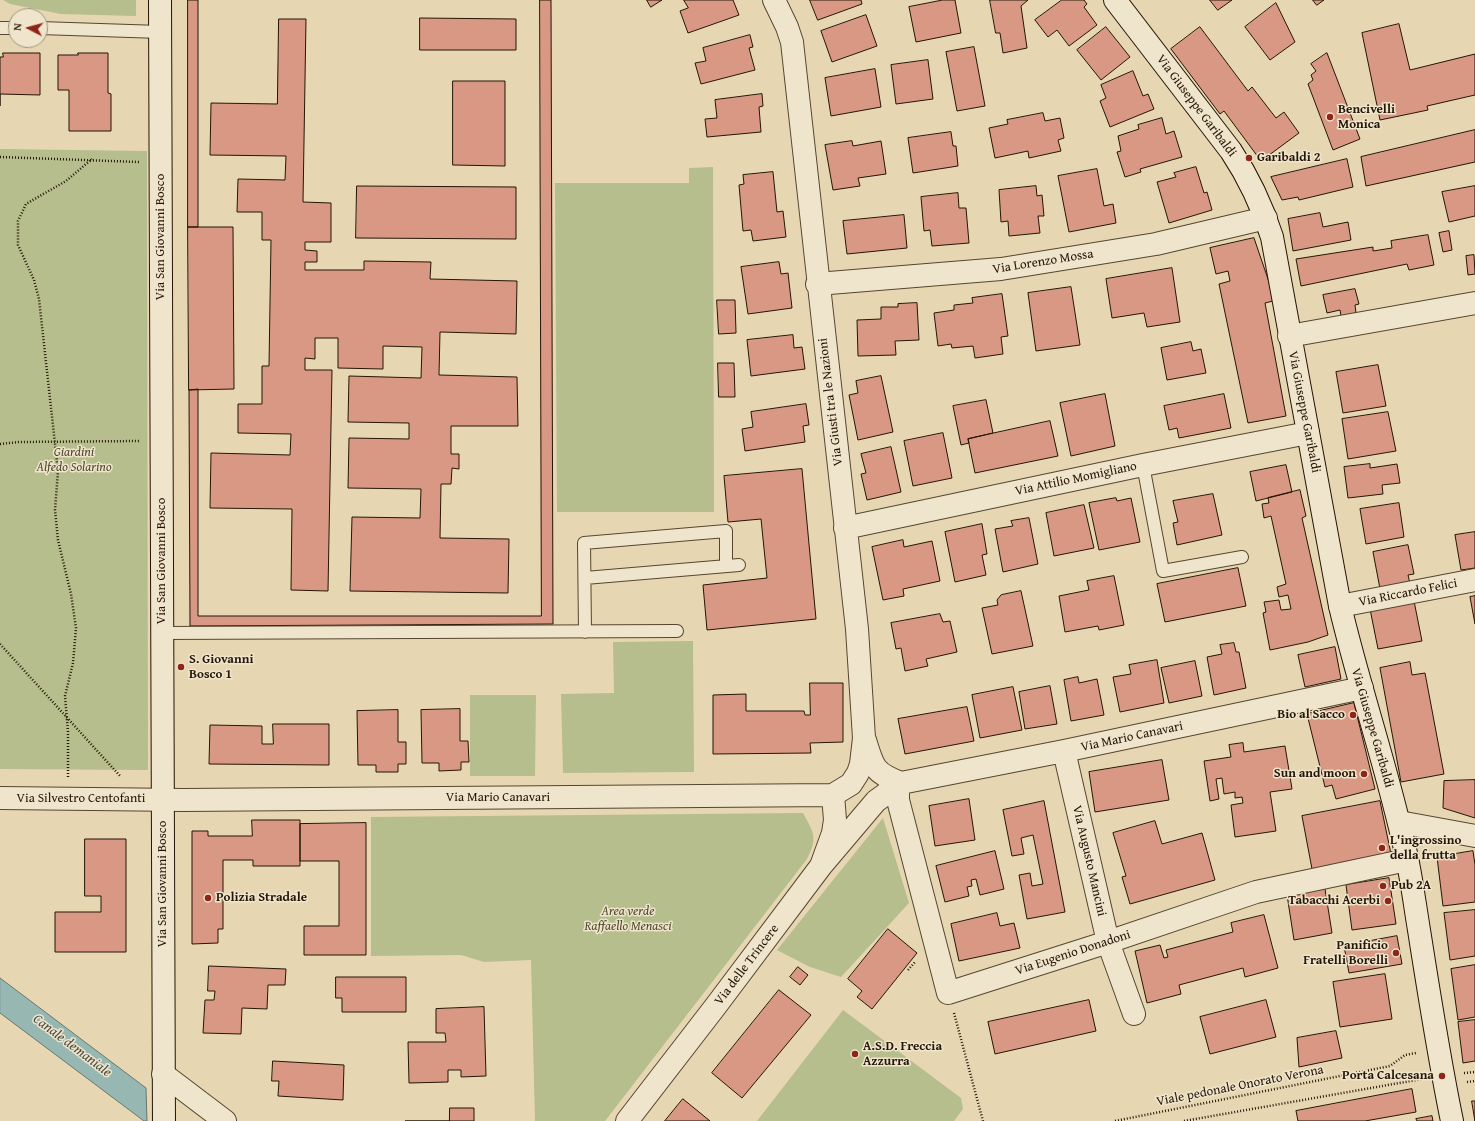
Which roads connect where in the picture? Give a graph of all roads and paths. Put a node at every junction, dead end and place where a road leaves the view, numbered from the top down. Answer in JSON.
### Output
{"nodes":[{"id":1,"x":160,"y":0,"type":"edge"},
{"id":2,"x":774,"y":0,"type":"edge"},
{"id":3,"x":1115,"y":0,"type":"edge"},
{"id":4,"x":48,"y":28,"type":"edge"},
{"id":5,"x":160,"y":32,"type":"junction"},
{"id":6,"x":0,"y":157,"type":"edge"},
{"id":7,"x":92,"y":159,"type":"junction"},
{"id":8,"x":142,"y":162,"type":"dead end"},
{"id":9,"x":1266,"y":218,"type":"junction"},
{"id":10,"x":817,"y":284,"type":"junction"},
{"id":11,"x":1475,"y":303,"type":"edge"},
{"id":12,"x":1289,"y":336,"type":"junction"},
{"id":13,"x":1308,"y":433,"type":"junction"},
{"id":14,"x":145,"y":441,"type":"dead end"},
{"id":15,"x":54,"y":442,"type":"junction"},
{"id":16,"x":0,"y":444,"type":"edge"},
{"id":17,"x":1143,"y":465,"type":"junction"},
{"id":18,"x":845,"y":528,"type":"junction"},
{"id":19,"x":1242,"y":557,"type":"dead end"},
{"id":20,"x":739,"y":564,"type":"dead end"},
{"id":21,"x":726,"y":566,"type":"junction"},
{"id":22,"x":585,"y":578,"type":"junction"},
{"id":23,"x":1475,"y":580,"type":"edge"},
{"id":24,"x":1340,"y":606,"type":"junction"},
{"id":25,"x":584,"y":632,"type":"junction"},
{"id":26,"x":677,"y":632,"type":"dead end"},
{"id":27,"x":162,"y":633,"type":"junction"},
{"id":28,"x":0,"y":644,"type":"edge"},
{"id":29,"x":1362,"y":688,"type":"junction"},
{"id":30,"x":67,"y":718,"type":"junction"},
{"id":31,"x":864,"y":738,"type":"junction"},
{"id":32,"x":1064,"y":751,"type":"junction"},
{"id":33,"x":68,"y":778,"type":"dead end"},
{"id":34,"x":121,"y":778,"type":"dead end"},
{"id":35,"x":901,"y":783,"type":"junction"},
{"id":36,"x":833,"y":795,"type":"junction"},
{"id":37,"x":0,"y":798,"type":"edge"},
{"id":38,"x":163,"y":799,"type":"junction"},
{"id":39,"x":1399,"y":822,"type":"junction"},
{"id":40,"x":1475,"y":836,"type":"edge"},
{"id":41,"x":1408,"y":860,"type":"junction"},
{"id":42,"x":822,"y":866,"type":"junction"},
{"id":43,"x":1108,"y":942,"type":"junction"},
{"id":44,"x":948,"y":993,"type":"junction"},
{"id":45,"x":1134,"y":1014,"type":"dead end"},
{"id":46,"x":1437,"y":1043,"type":"junction"},
{"id":47,"x":1475,"y":1072,"type":"edge"},
{"id":48,"x":164,"y":1074,"type":"junction"},
{"id":49,"x":1442,"y":1076,"type":"junction"},
{"id":50,"x":164,"y":1121,"type":"edge"},
{"id":51,"x":225,"y":1121,"type":"edge"},
{"id":52,"x":627,"y":1121,"type":"edge"},
{"id":53,"x":983,"y":1121,"type":"edge"},
{"id":54,"x":1114,"y":1121,"type":"edge"},
{"id":55,"x":1184,"y":1121,"type":"edge"},
{"id":56,"x":1452,"y":1121,"type":"edge"}],
"edges":[{"from":1,"to":5,"type":"street","name":"Via San Giovanni Bosco"},
{"from":2,"to":10,"type":"street","name":"Via Giusti tra le Nazioni"},
{"from":3,"to":9,"type":"street","name":"Via Giuseppe Garibaldi"},
{"from":4,"to":5,"type":"lane"},
{"from":5,"to":27,"type":"street","name":"Via San Giovanni Bosco"},
{"from":6,"to":7,"type":"path"},
{"from":7,"to":8,"type":"path"},
{"from":7,"to":15,"type":"path"},
{"from":9,"to":10,"type":"street","name":"Via Lorenzo Mossa"},
{"from":9,"to":12,"type":"street","name":"Via Giuseppe Garibaldi"},
{"from":10,"to":18,"type":"street","name":"Via Giusti tra le Nazioni"},
{"from":11,"to":12,"type":"street","name":"Via Giuseppe Garibaldi"},
{"from":12,"to":13,"type":"street","name":"Via Giuseppe Garibaldi"},
{"from":13,"to":17,"type":"street","name":"Via Attilio Momigliano"},
{"from":13,"to":24,"type":"street","name":"Via Giuseppe Garibaldi"},
{"from":14,"to":15,"type":"path"},
{"from":15,"to":16,"type":"path"},
{"from":15,"to":30,"type":"path"},
{"from":17,"to":18,"type":"street","name":"Via Attilio Momigliano"},
{"from":17,"to":19,"type":"lane"},
{"from":18,"to":31,"type":"street","name":"Via Giusti tra le Nazioni"},
{"from":20,"to":21,"type":"lane"},
{"from":21,"to":22,"type":"lane"},
{"from":21,"to":22,"type":"lane"},
{"from":22,"to":25,"type":"lane"},
{"from":23,"to":24,"type":"street","name":"Via Riccardo Felici"},
{"from":24,"to":29,"type":"street","name":"Via Giuseppe Garibaldi"},
{"from":25,"to":26,"type":"lane"},
{"from":25,"to":27,"type":"lane"},
{"from":27,"to":38,"type":"street","name":"Via San Giovanni Bosco"},
{"from":28,"to":30,"type":"path"},
{"from":29,"to":32,"type":"street","name":"Via Mario Canavari"},
{"from":29,"to":39,"type":"street","name":"Via Giuseppe Garibaldi"},
{"from":30,"to":33,"type":"path"},
{"from":30,"to":34,"type":"path"},
{"from":31,"to":35,"type":"street"},
{"from":31,"to":36,"type":"street","name":"Via Giusti tra le Nazioni"},
{"from":32,"to":35,"type":"street","name":"Via Mario Canavari"},
{"from":32,"to":43,"type":"street","name":"Via Augusto Mancini"},
{"from":35,"to":42,"type":"street","name":"Via Mario Canavari"},
{"from":35,"to":44,"type":"street"},
{"from":36,"to":38,"type":"street","name":"Via Mario Canavari"},
{"from":36,"to":42,"type":"street","name":"Via delle Trincere"},
{"from":37,"to":38,"type":"street","name":"Via Silvestro Centofanti"},
{"from":38,"to":48,"type":"street","name":"Via San Giovanni Bosco"},
{"from":39,"to":40,"type":"street"},
{"from":39,"to":41,"type":"street","name":"Via Giuseppe Garibaldi"},
{"from":41,"to":43,"type":"street","name":"Via Eugenio Donadoni"},
{"from":41,"to":46,"type":"street","name":"Via Giuseppe Garibaldi"},
{"from":42,"to":52,"type":"street","name":"Via delle Trincere"},
{"from":43,"to":44,"type":"street","name":"Via Eugenio Donadoni"},
{"from":43,"to":45,"type":"street","name":"Via Augusto Mancini"},
{"from":44,"to":53,"type":"path"},
{"from":46,"to":49,"type":"street","name":"Via Giuseppe Garibaldi"},
{"from":46,"to":54,"type":"path","name":"Viale pedonale Onorato Verona"},
{"from":47,"to":49,"type":"path"},
{"from":48,"to":50,"type":"street","name":"Via San Giovanni Bosco"},
{"from":48,"to":51,"type":"street"},
{"from":49,"to":55,"type":"path"},
{"from":49,"to":56,"type":"street","name":"Via Giuseppe Garibaldi"}]}
